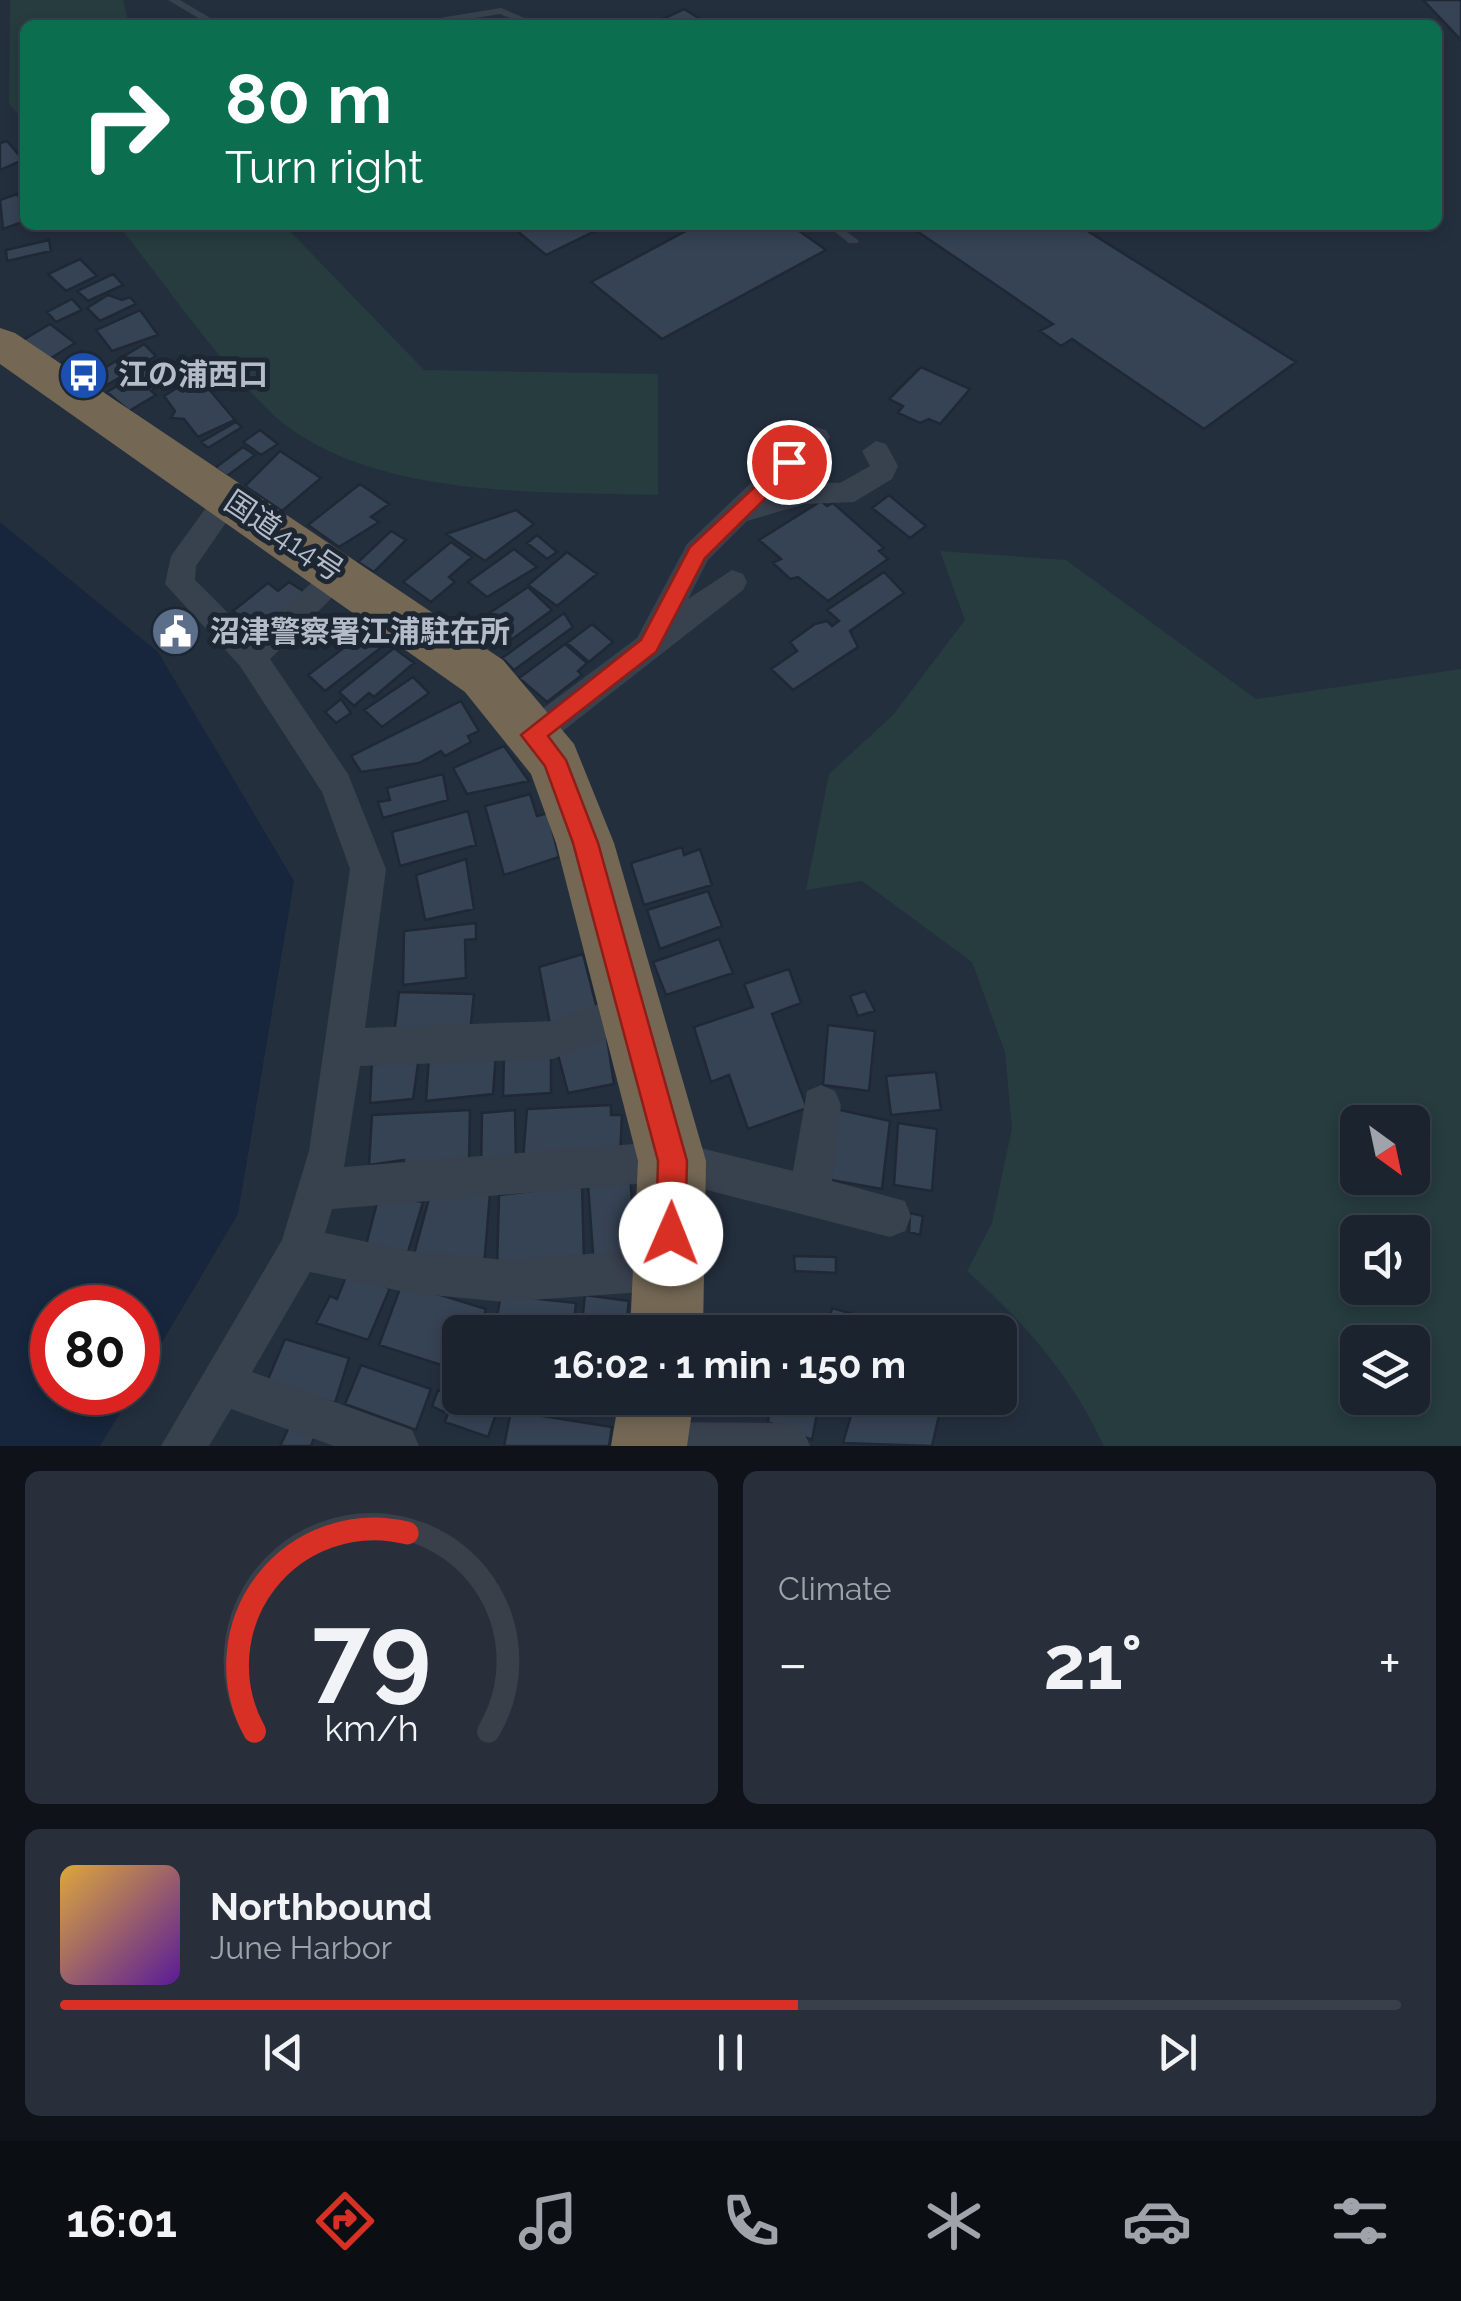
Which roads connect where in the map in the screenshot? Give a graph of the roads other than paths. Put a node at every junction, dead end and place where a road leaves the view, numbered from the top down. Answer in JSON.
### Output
{"nodes":[{"id":1,"x":173,"y":0,"type":"edge"},
{"id":2,"x":208,"y":20,"type":"edge"},
{"id":3,"x":446,"y":20,"type":"edge"},
{"id":4,"x":524,"y":20,"type":"edge"},
{"id":5,"x":837,"y":230,"type":"edge"},
{"id":6,"x":853,"y":241,"type":"dead end"},
{"id":7,"x":0,"y":343,"type":"edge"},
{"id":8,"x":816,"y":437,"type":"dead end"},
{"id":9,"x":876,"y":451,"type":"dead end"},
{"id":10,"x":229,"y":498,"type":"junction"},
{"id":11,"x":736,"y":514,"type":"junction"},
{"id":12,"x":341,"y":574,"type":"junction"},
{"id":13,"x":732,"y":582,"type":"dead end"},
{"id":14,"x":648,"y":646,"type":"junction"},
{"id":15,"x":251,"y":657,"type":"junction"},
{"id":16,"x":533,"y":735,"type":"junction"},
{"id":17,"x":632,"y":1011,"type":"junction"},
{"id":18,"x":343,"y":1048,"type":"junction"},
{"id":19,"x":821,"y":1105,"type":"dead end"},
{"id":20,"x":672,"y":1161,"type":"junction"},
{"id":21,"x":318,"y":1190,"type":"junction"},
{"id":22,"x":810,"y":1196,"type":"junction"},
{"id":23,"x":890,"y":1216,"type":"dead end"},
{"id":24,"x":300,"y":1249,"type":"junction"},
{"id":25,"x":670,"y":1270,"type":"junction"},
{"id":26,"x":668,"y":1315,"type":"edge"},
{"id":27,"x":221,"y":1383,"type":"junction"},
{"id":28,"x":652,"y":1429,"type":"edge"},
{"id":29,"x":184,"y":1446,"type":"edge"},
{"id":30,"x":396,"y":1446,"type":"edge"},
{"id":31,"x":786,"y":1446,"type":"edge"}],
"edges":[{"from":1,"to":2,"type":"lane"},
{"from":3,"to":4,"type":"lane"},
{"from":5,"to":6,"type":"lane"},
{"from":7,"to":10,"type":"highway","name":"国道414号"},
{"from":8,"to":11,"type":"street"},
{"from":9,"to":11,"type":"street"},
{"from":10,"to":12,"type":"highway","name":"国道414号"},
{"from":10,"to":15,"type":"street"},
{"from":11,"to":14,"type":"street"},
{"from":12,"to":15,"type":"street"},
{"from":12,"to":16,"type":"highway","name":"国道414号"},
{"from":13,"to":14,"type":"street"},
{"from":14,"to":16,"type":"street"},
{"from":15,"to":18,"type":"street"},
{"from":16,"to":17,"type":"highway","name":"国道414号"},
{"from":17,"to":18,"type":"street"},
{"from":17,"to":20,"type":"highway","name":"国道414号"},
{"from":18,"to":21,"type":"street"},
{"from":19,"to":22,"type":"street"},
{"from":20,"to":21,"type":"street"},
{"from":20,"to":22,"type":"street"},
{"from":20,"to":25,"type":"highway","name":"国道414号"},
{"from":21,"to":24,"type":"street"},
{"from":22,"to":23,"type":"street"},
{"from":24,"to":25,"type":"street"},
{"from":24,"to":27,"type":"street"},
{"from":25,"to":26,"type":"highway","name":"国道414号"},
{"from":27,"to":29,"type":"street"},
{"from":27,"to":30,"type":"street"},
{"from":28,"to":31,"type":"street"}]}
